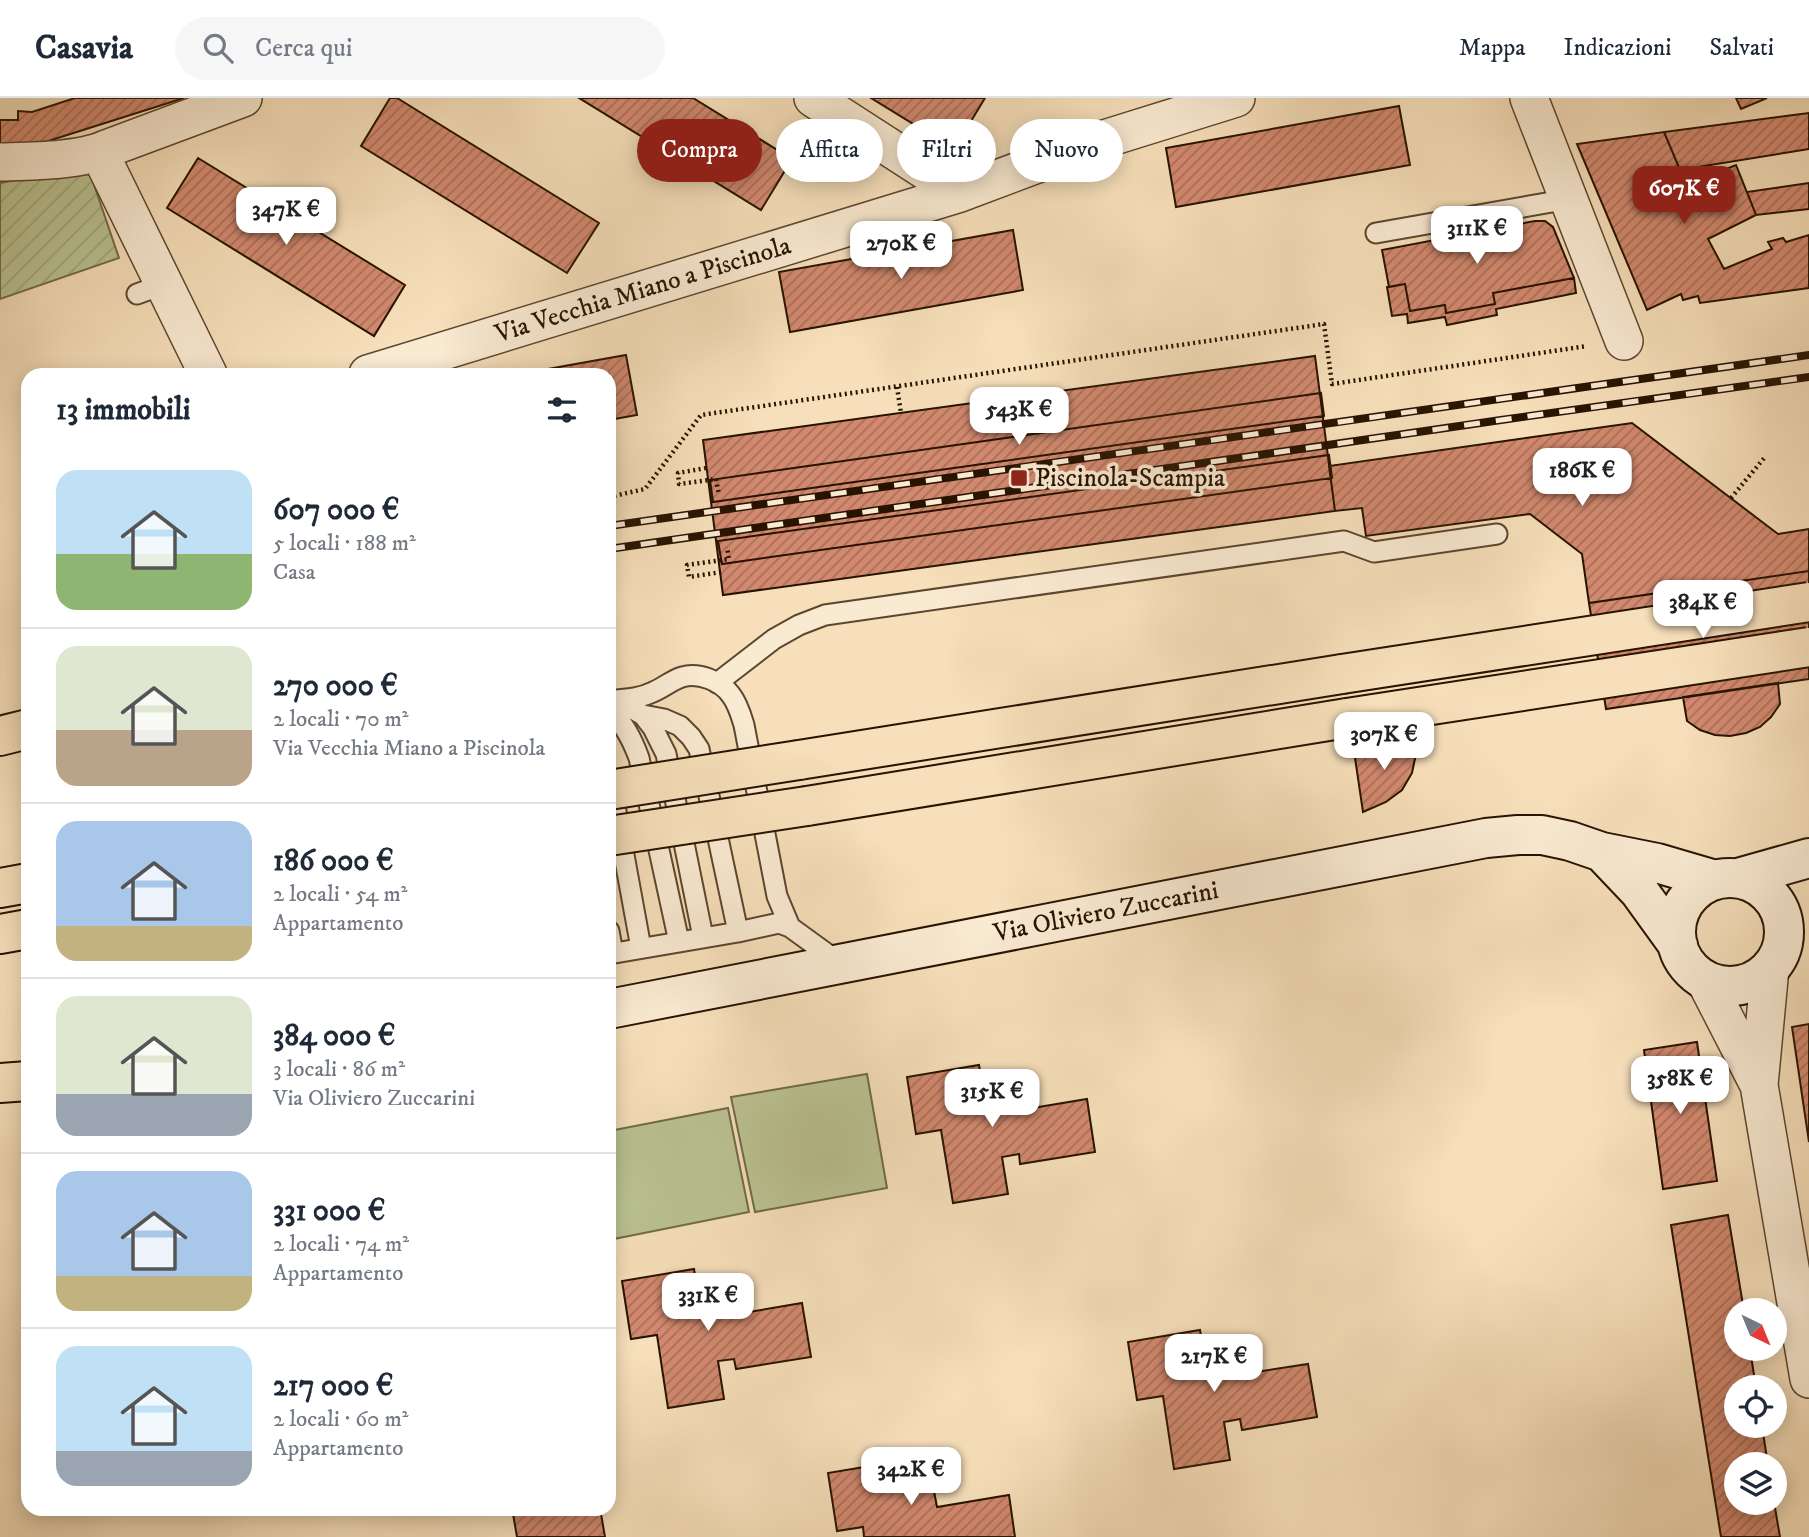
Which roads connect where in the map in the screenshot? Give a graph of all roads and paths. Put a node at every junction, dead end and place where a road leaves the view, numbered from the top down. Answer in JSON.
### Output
{"nodes":[{"id":1,"x":243,"y":98,"type":"edge"},
{"id":2,"x":813,"y":98,"type":"edge"},
{"id":3,"x":1236,"y":98,"type":"edge"},
{"id":4,"x":1529,"y":98,"type":"edge"},
{"id":5,"x":96,"y":154,"type":"junction"},
{"id":6,"x":0,"y":162,"type":"edge"},
{"id":7,"x":960,"y":193,"type":"junction"},
{"id":8,"x":1569,"y":199,"type":"junction"},
{"id":9,"x":1376,"y":233,"type":"dead end"},
{"id":10,"x":1624,"y":341,"type":"joint"},
{"id":11,"x":204,"y":368,"type":"edge"},
{"id":12,"x":388,"y":368,"type":"edge"},
{"id":13,"x":897,"y":387,"type":"junction"},
{"id":14,"x":901,"y":413,"type":"dead end"},
{"id":15,"x":1765,"y":457,"type":"dead end"},
{"id":16,"x":706,"y":468,"type":"dead end"},
{"id":17,"x":616,"y":495,"type":"edge"},
{"id":18,"x":719,"y":495,"type":"dead end"},
{"id":19,"x":1731,"y":498,"type":"dead end"},
{"id":20,"x":1497,"y":534,"type":"dead end"},
{"id":21,"x":727,"y":547,"type":"dead end"},
{"id":22,"x":720,"y":572,"type":"dead end"},
{"id":23,"x":1809,"y":602,"type":"edge"},
{"id":24,"x":1809,"y":647,"type":"edge"},
{"id":25,"x":717,"y":683,"type":"junction"},
{"id":26,"x":616,"y":701,"type":"edge"},
{"id":27,"x":616,"y":704,"type":"edge"},
{"id":28,"x":616,"y":712,"type":"edge"},
{"id":29,"x":643,"y":715,"type":"junction"},
{"id":30,"x":21,"y":731,"type":"edge"},
{"id":31,"x":0,"y":736,"type":"edge"},
{"id":32,"x":616,"y":789,"type":"edge"},
{"id":33,"x":616,"y":812,"type":"edge"},
{"id":34,"x":616,"y":835,"type":"edge"},
{"id":35,"x":1602,"y":852,"type":"junction"},
{"id":36,"x":1809,"y":858,"type":"edge"},
{"id":37,"x":1727,"y":879,"type":"junction"},
{"id":38,"x":21,"y":884,"type":"edge"},
{"id":39,"x":0,"y":888,"type":"edge"},
{"id":40,"x":1809,"y":903,"type":"edge"},
{"id":41,"x":790,"y":927,"type":"junction"},
{"id":42,"x":21,"y":930,"type":"edge"},
{"id":43,"x":738,"y":932,"type":"junction"},
{"id":44,"x":0,"y":934,"type":"edge"},
{"id":45,"x":703,"y":937,"type":"junction"},
{"id":46,"x":679,"y":942,"type":"junction"},
{"id":47,"x":1678,"y":945,"type":"junction"},
{"id":48,"x":642,"y":948,"type":"junction"},
{"id":49,"x":616,"y":953,"type":"edge"},
{"id":50,"x":1777,"y":954,"type":"junction"},
{"id":51,"x":841,"y":964,"type":"junction"},
{"id":52,"x":1705,"y":979,"type":"junction"},
{"id":53,"x":616,"y":1008,"type":"edge"},
{"id":54,"x":21,"y":1082,"type":"edge"},
{"id":55,"x":0,"y":1083,"type":"edge"},
{"id":56,"x":1759,"y":1085,"type":"junction"},
{"id":57,"x":1809,"y":1379,"type":"edge"}],
"edges":[{"from":1,"to":5,"type":"street"},
{"from":2,"to":7,"type":"street"},
{"from":3,"to":7,"type":"street","name":"Via Vecchia Miano a Piscinola"},
{"from":4,"to":8,"type":"street"},
{"from":5,"to":6,"type":"street"},
{"from":5,"to":11,"type":"street"},
{"from":7,"to":12,"type":"street","name":"Via Vecchia Miano a Piscinola"},
{"from":8,"to":9,"type":"lane"},
{"from":8,"to":10,"type":"street"},
{"from":10,"to":13,"type":"path"},
{"from":13,"to":14,"type":"path"},
{"from":13,"to":17,"type":"path"},
{"from":15,"to":19,"type":"path"},
{"from":16,"to":18,"type":"path"},
{"from":20,"to":25,"type":"lane"},
{"from":21,"to":22,"type":"path"},
{"from":23,"to":32,"type":"highway","bridge":true},
{"from":24,"to":34,"type":"highway","bridge":true},
{"from":25,"to":26,"type":"lane"},
{"from":25,"to":41,"type":"lane"},
{"from":27,"to":29,"type":"lane"},
{"from":28,"to":46,"type":"lane"},
{"from":29,"to":43,"type":"lane"},
{"from":29,"to":45,"type":"lane"},
{"from":30,"to":31,"type":"highway"},
{"from":33,"to":48,"type":"lane"},
{"from":35,"to":37,"type":"main road","name":"Via Oliviero Zuccarini"},
{"from":35,"to":47,"type":"main road","name":"Via Oliviero Zuccarini"},
{"from":35,"to":51,"type":"main road","name":"Via Oliviero Zuccarini"},
{"from":36,"to":37,"type":"main road"},
{"from":37,"to":47,"type":"main road"},
{"from":37,"to":50,"type":"main road","name":"Via Oliviero Zuccarini"},
{"from":38,"to":39,"type":"highway"},
{"from":40,"to":50,"type":"main road"},
{"from":41,"to":43,"type":"lane"},
{"from":41,"to":51,"type":"lane"},
{"from":42,"to":44,"type":"highway"},
{"from":43,"to":45,"type":"lane"},
{"from":45,"to":46,"type":"lane"},
{"from":46,"to":48,"type":"lane"},
{"from":47,"to":52,"type":"main road","name":"Via Oliviero Zuccarini"},
{"from":48,"to":49,"type":"lane"},
{"from":50,"to":52,"type":"main road"},
{"from":50,"to":56,"type":"street"},
{"from":51,"to":53,"type":"main road","name":"Via Oliviero Zuccarini"},
{"from":52,"to":56,"type":"street"},
{"from":54,"to":55,"type":"highway"},
{"from":56,"to":57,"type":"street"}]}
